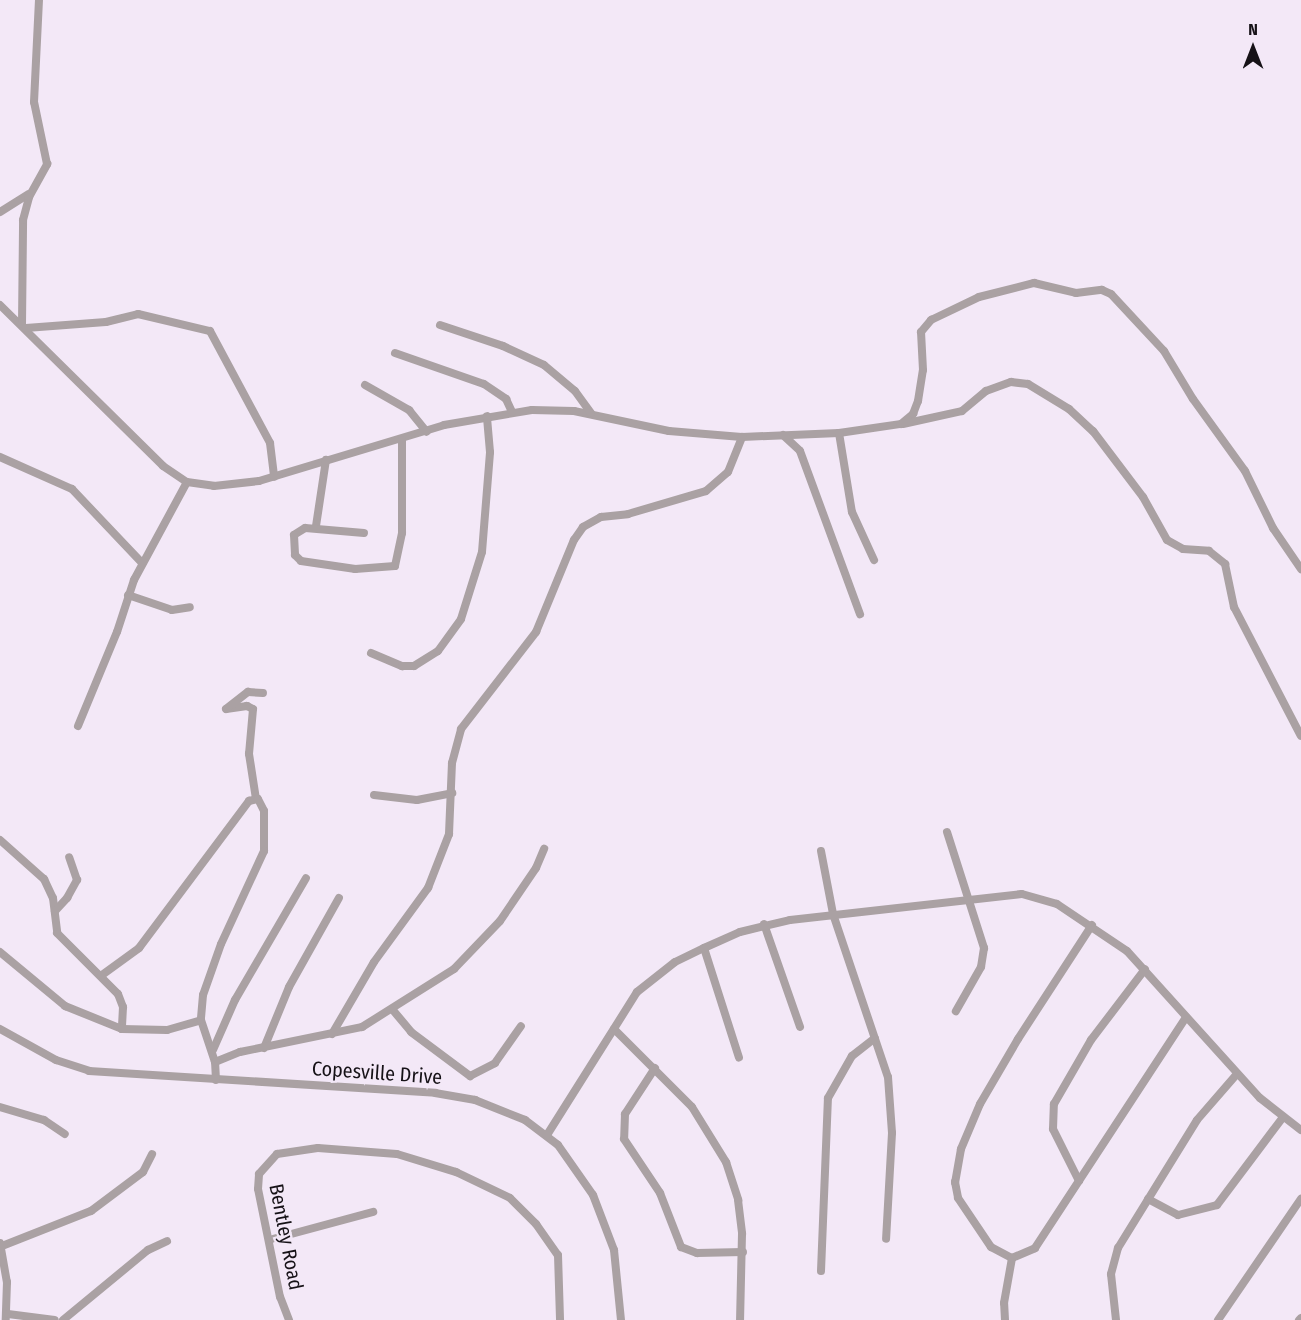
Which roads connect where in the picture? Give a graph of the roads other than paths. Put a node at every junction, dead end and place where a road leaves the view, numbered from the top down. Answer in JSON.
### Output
{"nodes":[{"id":1,"x":39,"y":0,"type":"edge"},
{"id":2,"x":31,"y":193,"type":"junction"},
{"id":3,"x":0,"y":212,"type":"edge"},
{"id":4,"x":0,"y":304,"type":"edge"},
{"id":5,"x":440,"y":325,"type":"dead end"},
{"id":6,"x":24,"y":326,"type":"junction"},
{"id":7,"x":395,"y":353,"type":"dead end"},
{"id":8,"x":365,"y":385,"type":"dead end"},
{"id":9,"x":512,"y":412,"type":"junction"},
{"id":10,"x":591,"y":413,"type":"junction"},
{"id":11,"x":487,"y":416,"type":"junction"},
{"id":12,"x":901,"y":424,"type":"junction"},
{"id":13,"x":427,"y":432,"type":"junction"},
{"id":14,"x":839,"y":433,"type":"junction"},
{"id":15,"x":783,"y":435,"type":"junction"},
{"id":16,"x":742,"y":437,"type":"junction"},
{"id":17,"x":402,"y":441,"type":"junction"},
{"id":18,"x":0,"y":457,"type":"edge"},
{"id":19,"x":326,"y":460,"type":"junction"},
{"id":20,"x":274,"y":477,"type":"junction"},
{"id":21,"x":187,"y":482,"type":"junction"},
{"id":22,"x":316,"y":526,"type":"junction"},
{"id":23,"x":364,"y":532,"type":"dead end"},
{"id":24,"x":874,"y":561,"type":"dead end"},
{"id":25,"x":142,"y":563,"type":"junction"},
{"id":26,"x":1301,"y":569,"type":"edge"},
{"id":27,"x":128,"y":595,"type":"junction"},
{"id":28,"x":190,"y":607,"type":"dead end"},
{"id":29,"x":860,"y":615,"type":"dead end"},
{"id":30,"x":371,"y":652,"type":"dead end"},
{"id":31,"x":263,"y":693,"type":"dead end"},
{"id":32,"x":78,"y":726,"type":"dead end"},
{"id":33,"x":1301,"y":736,"type":"edge"},
{"id":34,"x":452,"y":793,"type":"junction"},
{"id":35,"x":374,"y":795,"type":"dead end"},
{"id":36,"x":256,"y":799,"type":"junction"},
{"id":37,"x":947,"y":832,"type":"dead end"},
{"id":38,"x":0,"y":840,"type":"edge"},
{"id":39,"x":544,"y":849,"type":"dead end"},
{"id":40,"x":821,"y":850,"type":"dead end"},
{"id":41,"x":69,"y":857,"type":"dead end"},
{"id":42,"x":306,"y":878,"type":"dead end"},
{"id":43,"x":339,"y":898,"type":"dead end"},
{"id":44,"x":971,"y":899,"type":"junction"},
{"id":45,"x":55,"y":911,"type":"junction"},
{"id":46,"x":833,"y":914,"type":"junction"},
{"id":47,"x":764,"y":924,"type":"junction"},
{"id":48,"x":1092,"y":925,"type":"junction"},
{"id":49,"x":704,"y":948,"type":"junction"},
{"id":50,"x":0,"y":952,"type":"edge"},
{"id":51,"x":1145,"y":969,"type":"junction"},
{"id":52,"x":102,"y":975,"type":"junction"},
{"id":53,"x":392,"y":1009,"type":"junction"},
{"id":54,"x":956,"y":1011,"type":"dead end"},
{"id":55,"x":1186,"y":1017,"type":"junction"},
{"id":56,"x":201,"y":1020,"type":"junction"},
{"id":57,"x":521,"y":1026,"type":"dead end"},
{"id":58,"x":800,"y":1027,"type":"dead end"},
{"id":59,"x":0,"y":1029,"type":"edge"},
{"id":60,"x":122,"y":1029,"type":"junction"},
{"id":61,"x":614,"y":1029,"type":"junction"},
{"id":62,"x":332,"y":1035,"type":"junction"},
{"id":63,"x":875,"y":1038,"type":"junction"},
{"id":64,"x":264,"y":1048,"type":"junction"},
{"id":65,"x":213,"y":1050,"type":"junction"},
{"id":66,"x":739,"y":1058,"type":"dead end"},
{"id":67,"x":215,"y":1062,"type":"junction"},
{"id":68,"x":655,"y":1068,"type":"junction"},
{"id":69,"x":1237,"y":1074,"type":"junction"},
{"id":70,"x":216,"y":1080,"type":"junction"},
{"id":71,"x":0,"y":1107,"type":"edge"},
{"id":72,"x":1283,"y":1117,"type":"junction"},
{"id":73,"x":1301,"y":1130,"type":"edge"},
{"id":74,"x":65,"y":1134,"type":"dead end"},
{"id":75,"x":547,"y":1135,"type":"junction"},
{"id":76,"x":153,"y":1154,"type":"dead end"},
{"id":77,"x":1080,"y":1181,"type":"junction"},
{"id":78,"x":1148,"y":1199,"type":"junction"},
{"id":79,"x":1301,"y":1199,"type":"edge"},
{"id":80,"x":373,"y":1212,"type":"dead end"},
{"id":81,"x":886,"y":1239,"type":"dead end"},
{"id":82,"x":269,"y":1240,"type":"junction"},
{"id":83,"x":166,"y":1242,"type":"dead end"},
{"id":84,"x":1,"y":1244,"type":"edge"},
{"id":85,"x":743,"y":1252,"type":"junction"},
{"id":86,"x":1012,"y":1258,"type":"junction"},
{"id":87,"x":822,"y":1271,"type":"dead end"},
{"id":88,"x":7,"y":1317,"type":"edge"},
{"id":89,"x":55,"y":1320,"type":"edge"},
{"id":90,"x":63,"y":1320,"type":"edge"},
{"id":91,"x":289,"y":1320,"type":"edge"},
{"id":92,"x":560,"y":1320,"type":"edge"},
{"id":93,"x":621,"y":1320,"type":"edge"},
{"id":94,"x":740,"y":1320,"type":"edge"},
{"id":95,"x":1005,"y":1320,"type":"edge"},
{"id":96,"x":1116,"y":1320,"type":"edge"},
{"id":97,"x":1218,"y":1320,"type":"edge"}],
"edges":[{"from":1,"to":2,"type":"street"},
{"from":2,"to":3,"type":"street"},
{"from":2,"to":6,"type":"street"},
{"from":4,"to":6,"type":"street"},
{"from":5,"to":10,"type":"street"},
{"from":6,"to":20,"type":"street"},
{"from":6,"to":21,"type":"street"},
{"from":7,"to":9,"type":"street"},
{"from":8,"to":13,"type":"street"},
{"from":9,"to":10,"type":"street"},
{"from":9,"to":11,"type":"street"},
{"from":10,"to":16,"type":"street"},
{"from":11,"to":13,"type":"street"},
{"from":11,"to":30,"type":"street"},
{"from":12,"to":14,"type":"street"},
{"from":12,"to":26,"type":"street"},
{"from":12,"to":33,"type":"street"},
{"from":13,"to":17,"type":"street"},
{"from":14,"to":15,"type":"street"},
{"from":14,"to":24,"type":"street"},
{"from":15,"to":16,"type":"street"},
{"from":15,"to":29,"type":"street"},
{"from":16,"to":34,"type":"street"},
{"from":17,"to":19,"type":"street"},
{"from":17,"to":22,"type":"street"},
{"from":18,"to":25,"type":"street"},
{"from":19,"to":20,"type":"street"},
{"from":19,"to":22,"type":"street"},
{"from":20,"to":21,"type":"street"},
{"from":21,"to":25,"type":"street"},
{"from":22,"to":23,"type":"street"},
{"from":25,"to":27,"type":"street"},
{"from":27,"to":28,"type":"street"},
{"from":27,"to":32,"type":"street"},
{"from":31,"to":36,"type":"street"},
{"from":34,"to":35,"type":"street"},
{"from":34,"to":62,"type":"street"},
{"from":36,"to":52,"type":"street"},
{"from":36,"to":56,"type":"street"},
{"from":37,"to":44,"type":"street"},
{"from":38,"to":45,"type":"street"},
{"from":39,"to":53,"type":"street"},
{"from":40,"to":46,"type":"street"},
{"from":41,"to":45,"type":"street"},
{"from":42,"to":65,"type":"street"},
{"from":43,"to":64,"type":"street"},
{"from":44,"to":46,"type":"street"},
{"from":44,"to":48,"type":"street"},
{"from":44,"to":54,"type":"street"},
{"from":45,"to":52,"type":"street"},
{"from":46,"to":47,"type":"street"},
{"from":46,"to":63,"type":"street"},
{"from":47,"to":49,"type":"street"},
{"from":47,"to":58,"type":"street"},
{"from":48,"to":51,"type":"street"},
{"from":48,"to":86,"type":"street"},
{"from":49,"to":61,"type":"street"},
{"from":49,"to":66,"type":"street"},
{"from":50,"to":60,"type":"street"},
{"from":51,"to":55,"type":"street"},
{"from":51,"to":77,"type":"street"},
{"from":52,"to":60,"type":"street"},
{"from":53,"to":57,"type":"street"},
{"from":53,"to":62,"type":"street"},
{"from":55,"to":69,"type":"street"},
{"from":55,"to":77,"type":"street"},
{"from":56,"to":60,"type":"street"},
{"from":56,"to":65,"type":"street"},
{"from":59,"to":70,"type":"street","name":"Copesville Drive"},
{"from":61,"to":68,"type":"street"},
{"from":61,"to":75,"type":"street"},
{"from":62,"to":64,"type":"street"},
{"from":63,"to":81,"type":"street"},
{"from":63,"to":87,"type":"street"},
{"from":64,"to":67,"type":"street"},
{"from":65,"to":67,"type":"street"},
{"from":67,"to":70,"type":"street"},
{"from":68,"to":85,"type":"street"},
{"from":68,"to":85,"type":"street"},
{"from":69,"to":72,"type":"street"},
{"from":69,"to":78,"type":"street"},
{"from":70,"to":75,"type":"street","name":"Copesville Drive"},
{"from":71,"to":74,"type":"street"},
{"from":72,"to":73,"type":"street"},
{"from":72,"to":78,"type":"street"},
{"from":75,"to":93,"type":"street","name":"Copesville Drive"},
{"from":76,"to":84,"type":"street"},
{"from":77,"to":86,"type":"street"},
{"from":78,"to":96,"type":"street"},
{"from":79,"to":97,"type":"street"},
{"from":80,"to":82,"type":"street"},
{"from":82,"to":91,"type":"street","name":"Bentley Road"},
{"from":82,"to":92,"type":"street","name":"Bentley Road"},
{"from":83,"to":90,"type":"street"},
{"from":84,"to":88,"type":"street"},
{"from":85,"to":94,"type":"street"},
{"from":86,"to":95,"type":"street"},
{"from":88,"to":89,"type":"street"}]}
